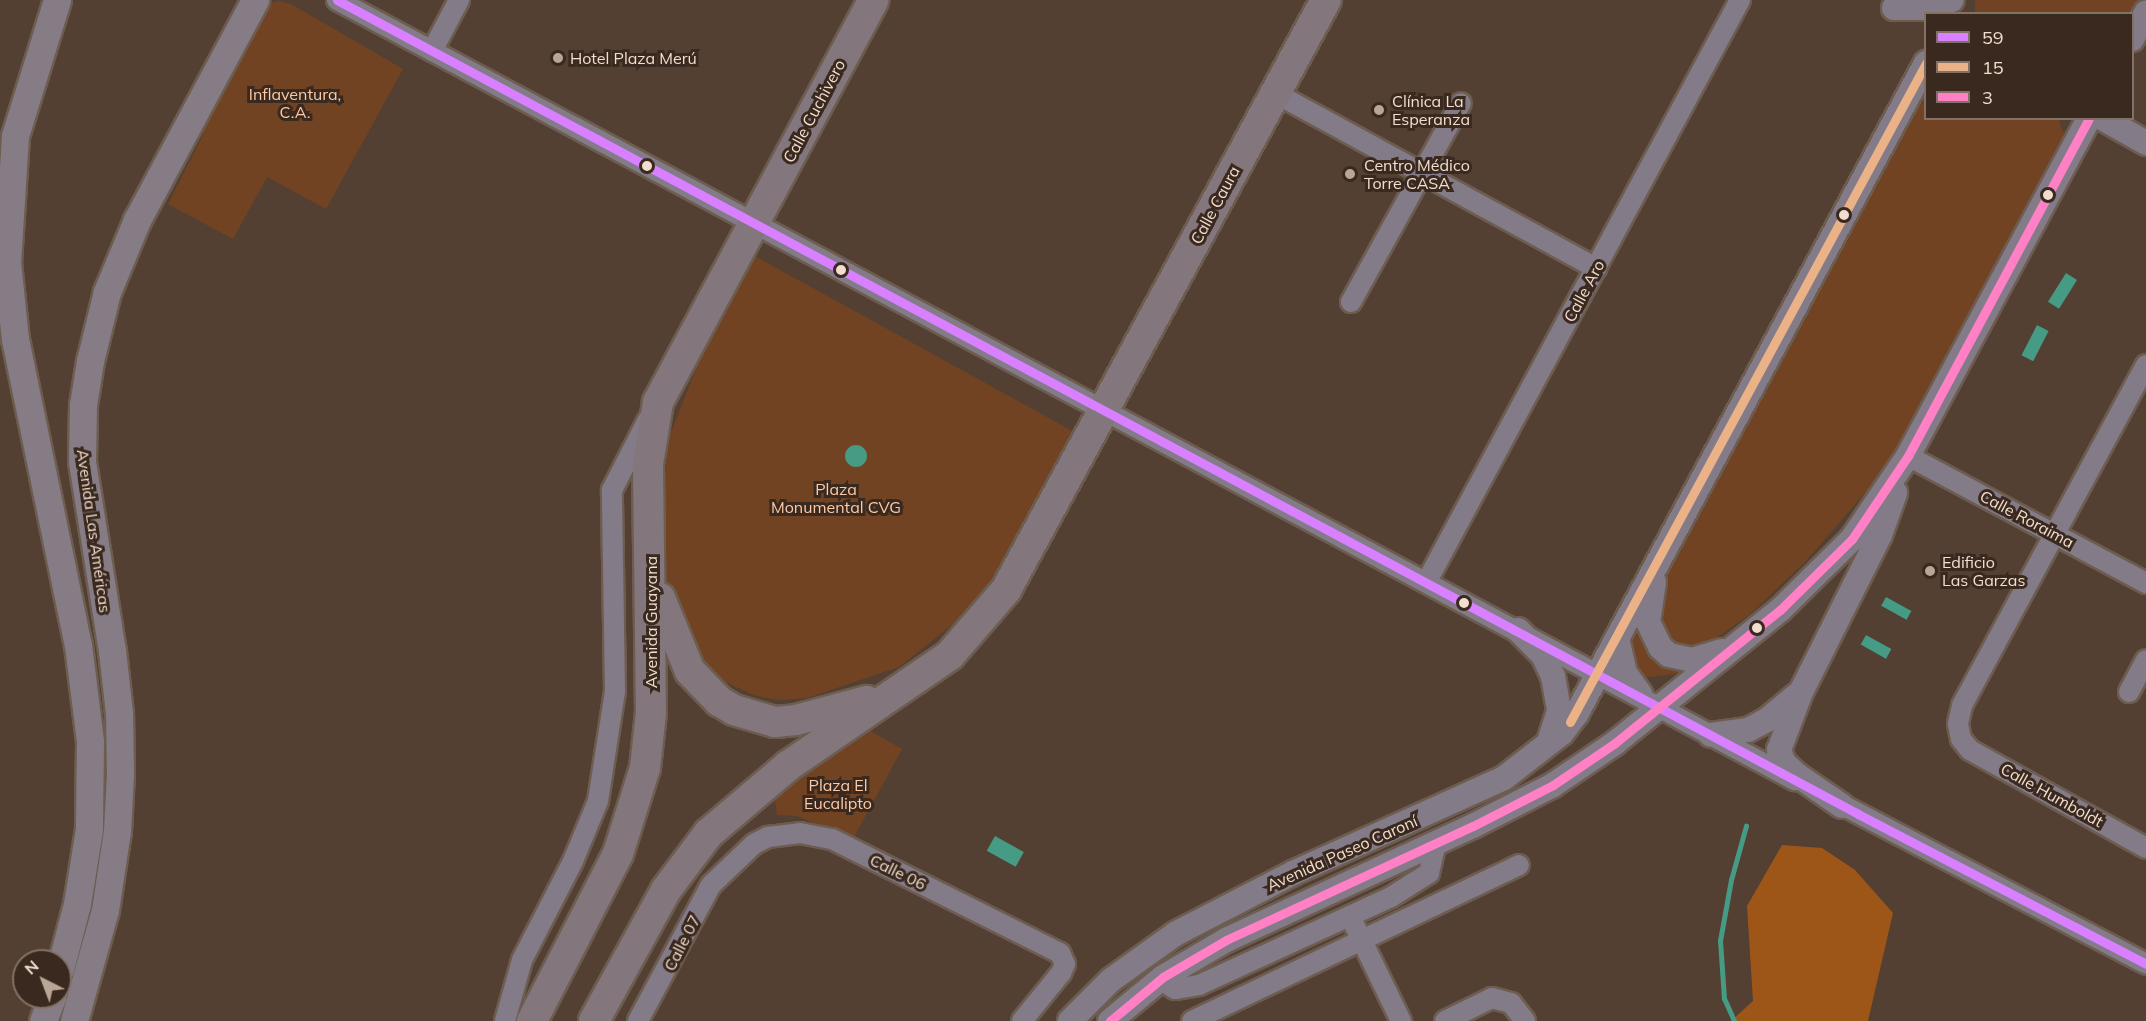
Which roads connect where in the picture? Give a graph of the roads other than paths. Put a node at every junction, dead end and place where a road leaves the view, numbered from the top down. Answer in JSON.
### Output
{"nodes":[{"id":1,"x":57,"y":0,"type":"edge"},
{"id":2,"x":255,"y":0,"type":"edge"},
{"id":3,"x":337,"y":0,"type":"edge"},
{"id":4,"x":459,"y":0,"type":"edge"},
{"id":5,"x":874,"y":0,"type":"edge"},
{"id":6,"x":1326,"y":0,"type":"edge"},
{"id":7,"x":1740,"y":0,"type":"edge"},
{"id":8,"x":1952,"y":0,"type":"edge"},
{"id":9,"x":1886,"y":4,"type":"edge"},
{"id":10,"x":2146,"y":13,"type":"edge"},
{"id":11,"x":1924,"y":24,"type":"edge"},
{"id":12,"x":2134,"y":37,"type":"edge"},
{"id":13,"x":432,"y":51,"type":"junction"},
{"id":14,"x":1924,"y":67,"type":"edge"},
{"id":15,"x":1275,"y":93,"type":"junction"},
{"id":16,"x":1461,"y":103,"type":"dead end"},
{"id":17,"x":2088,"y":120,"type":"edge"},
{"id":18,"x":2106,"y":120,"type":"edge"},
{"id":19,"x":2146,"y":143,"type":"edge"},
{"id":20,"x":1423,"y":173,"type":"junction"},
{"id":21,"x":754,"y":223,"type":"junction"},
{"id":22,"x":1596,"y":268,"type":"junction"},
{"id":23,"x":1351,"y":302,"type":"dead end"},
{"id":24,"x":2146,"y":365,"type":"edge"},
{"id":25,"x":658,"y":402,"type":"junction"},
{"id":26,"x":1105,"y":410,"type":"junction"},
{"id":27,"x":1908,"y":456,"type":"junction"},
{"id":28,"x":2055,"y":534,"type":"junction"},
{"id":29,"x":651,"y":547,"type":"junction"},
{"id":30,"x":1660,"y":557,"type":"junction"},
{"id":31,"x":1427,"y":581,"type":"junction"},
{"id":32,"x":2146,"y":583,"type":"edge"},
{"id":33,"x":1518,"y":630,"type":"junction"},
{"id":34,"x":1617,"y":638,"type":"junction"},
{"id":35,"x":1738,"y":644,"type":"junction"},
{"id":36,"x":2146,"y":660,"type":"edge"},
{"id":37,"x":1598,"y":672,"type":"junction"},
{"id":38,"x":907,"y":685,"type":"junction"},
{"id":39,"x":1801,"y":692,"type":"junction"},
{"id":40,"x":2129,"y":692,"type":"dead end"},
{"id":41,"x":1650,"y":700,"type":"junction"},
{"id":42,"x":1711,"y":735,"type":"junction"},
{"id":43,"x":1546,"y":750,"type":"junction"},
{"id":44,"x":1842,"y":806,"type":"junction"},
{"id":45,"x":89,"y":829,"type":"junction"},
{"id":46,"x":117,"y":831,"type":"junction"},
{"id":47,"x":1436,"y":843,"type":"junction"},
{"id":48,"x":2146,"y":848,"type":"edge"},
{"id":49,"x":1519,"y":865,"type":"dead end"},
{"id":50,"x":729,"y":867,"type":"joint"},
{"id":51,"x":1350,"y":916,"type":"junction"},
{"id":52,"x":1362,"y":942,"type":"junction"},
{"id":53,"x":65,"y":949,"type":"edge"},
{"id":54,"x":2145,"y":959,"type":"edge"},
{"id":55,"x":1160,"y":980,"type":"junction"},
{"id":56,"x":74,"y":1021,"type":"edge"},
{"id":57,"x":505,"y":1021,"type":"edge"},
{"id":58,"x":532,"y":1021,"type":"edge"},
{"id":59,"x":594,"y":1021,"type":"edge"},
{"id":60,"x":638,"y":1021,"type":"edge"},
{"id":61,"x":1022,"y":1021,"type":"edge"},
{"id":62,"x":1070,"y":1021,"type":"edge"},
{"id":63,"x":1110,"y":1021,"type":"edge"},
{"id":64,"x":1192,"y":1021,"type":"edge"},
{"id":65,"x":1401,"y":1021,"type":"edge"},
{"id":66,"x":1445,"y":1021,"type":"edge"},
{"id":67,"x":1525,"y":1021,"type":"edge"}],
"edges":[{"from":1,"to":45,"type":"main road","name":"Avenida Las Américas"},
{"from":2,"to":46,"type":"main road","name":"Avenida Las Américas"},
{"from":3,"to":13,"type":"street"},
{"from":4,"to":13,"type":"street"},
{"from":5,"to":21,"type":"main road","name":"Calle Cuchivero"},
{"from":6,"to":15,"type":"main road","name":"Calle Caura"},
{"from":7,"to":22,"type":"street","name":"Calle Aro"},
{"from":8,"to":9,"type":"street"},
{"from":9,"to":11,"type":"street"},
{"from":10,"to":12,"type":"street"},
{"from":13,"to":21,"type":"street"},
{"from":14,"to":30,"type":"street"},
{"from":15,"to":20,"type":"street"},
{"from":15,"to":26,"type":"main road","name":"Calle Caura"},
{"from":16,"to":20,"type":"street"},
{"from":17,"to":27,"type":"street"},
{"from":18,"to":19,"type":"street"},
{"from":20,"to":22,"type":"street"},
{"from":20,"to":23,"type":"street"},
{"from":21,"to":25,"type":"main road","name":"Avenida Guayana"},
{"from":21,"to":26,"type":"street"},
{"from":22,"to":31,"type":"street","name":"Calle Aro"},
{"from":24,"to":28,"type":"street"},
{"from":25,"to":29,"type":"main road","name":"Avenida Guayana"},
{"from":25,"to":57,"type":"street"},
{"from":26,"to":31,"type":"street"},
{"from":26,"to":38,"type":"main road"},
{"from":27,"to":28,"type":"street","name":"Calle Roraima"},
{"from":27,"to":35,"type":"street","name":"Avenida Paseo Caroní"},
{"from":27,"to":39,"type":"street"},
{"from":28,"to":32,"type":"street","name":"Calle Roraima"},
{"from":28,"to":48,"type":"street","name":"Calle Humboldt"},
{"from":29,"to":38,"type":"main road"},
{"from":29,"to":58,"type":"main road","name":"Avenida Guayana"},
{"from":30,"to":34,"type":"street","name":"Avenida Paseo Caroní"},
{"from":30,"to":35,"type":"street"},
{"from":31,"to":33,"type":"street"},
{"from":33,"to":37,"type":"street"},
{"from":33,"to":43,"type":"street"},
{"from":34,"to":37,"type":"street","name":"Avenida Paseo Caroní"},
{"from":34,"to":41,"type":"street"},
{"from":35,"to":41,"type":"street","name":"Avenida Paseo Caroní"},
{"from":36,"to":40,"type":"street"},
{"from":37,"to":41,"type":"street"},
{"from":37,"to":43,"type":"street","name":"Avenida Paseo Caroní"},
{"from":38,"to":59,"type":"main road"},
{"from":39,"to":42,"type":"street"},
{"from":39,"to":44,"type":"street"},
{"from":41,"to":42,"type":"street"},
{"from":41,"to":47,"type":"street","name":"Avenida Paseo Caroní"},
{"from":42,"to":44,"type":"street"},
{"from":43,"to":62,"type":"street","name":"Avenida Paseo Caroní"},
{"from":44,"to":54,"type":"street"},
{"from":45,"to":46,"type":"main road"},
{"from":45,"to":53,"type":"main road","name":"Avenida Las Américas"},
{"from":46,"to":56,"type":"main road","name":"Avenida Las Américas"},
{"from":47,"to":51,"type":"street"},
{"from":47,"to":55,"type":"street","name":"Avenida Paseo Caroní"},
{"from":49,"to":52,"type":"street"},
{"from":50,"to":60,"type":"street","name":"Calle 07"},
{"from":50,"to":61,"type":"street","name":"Calle 06"},
{"from":51,"to":52,"type":"street"},
{"from":51,"to":55,"type":"street"},
{"from":52,"to":64,"type":"street"},
{"from":52,"to":65,"type":"street"},
{"from":55,"to":63,"type":"street","name":"Avenida Paseo Caroní"},
{"from":66,"to":67,"type":"street"}]}
